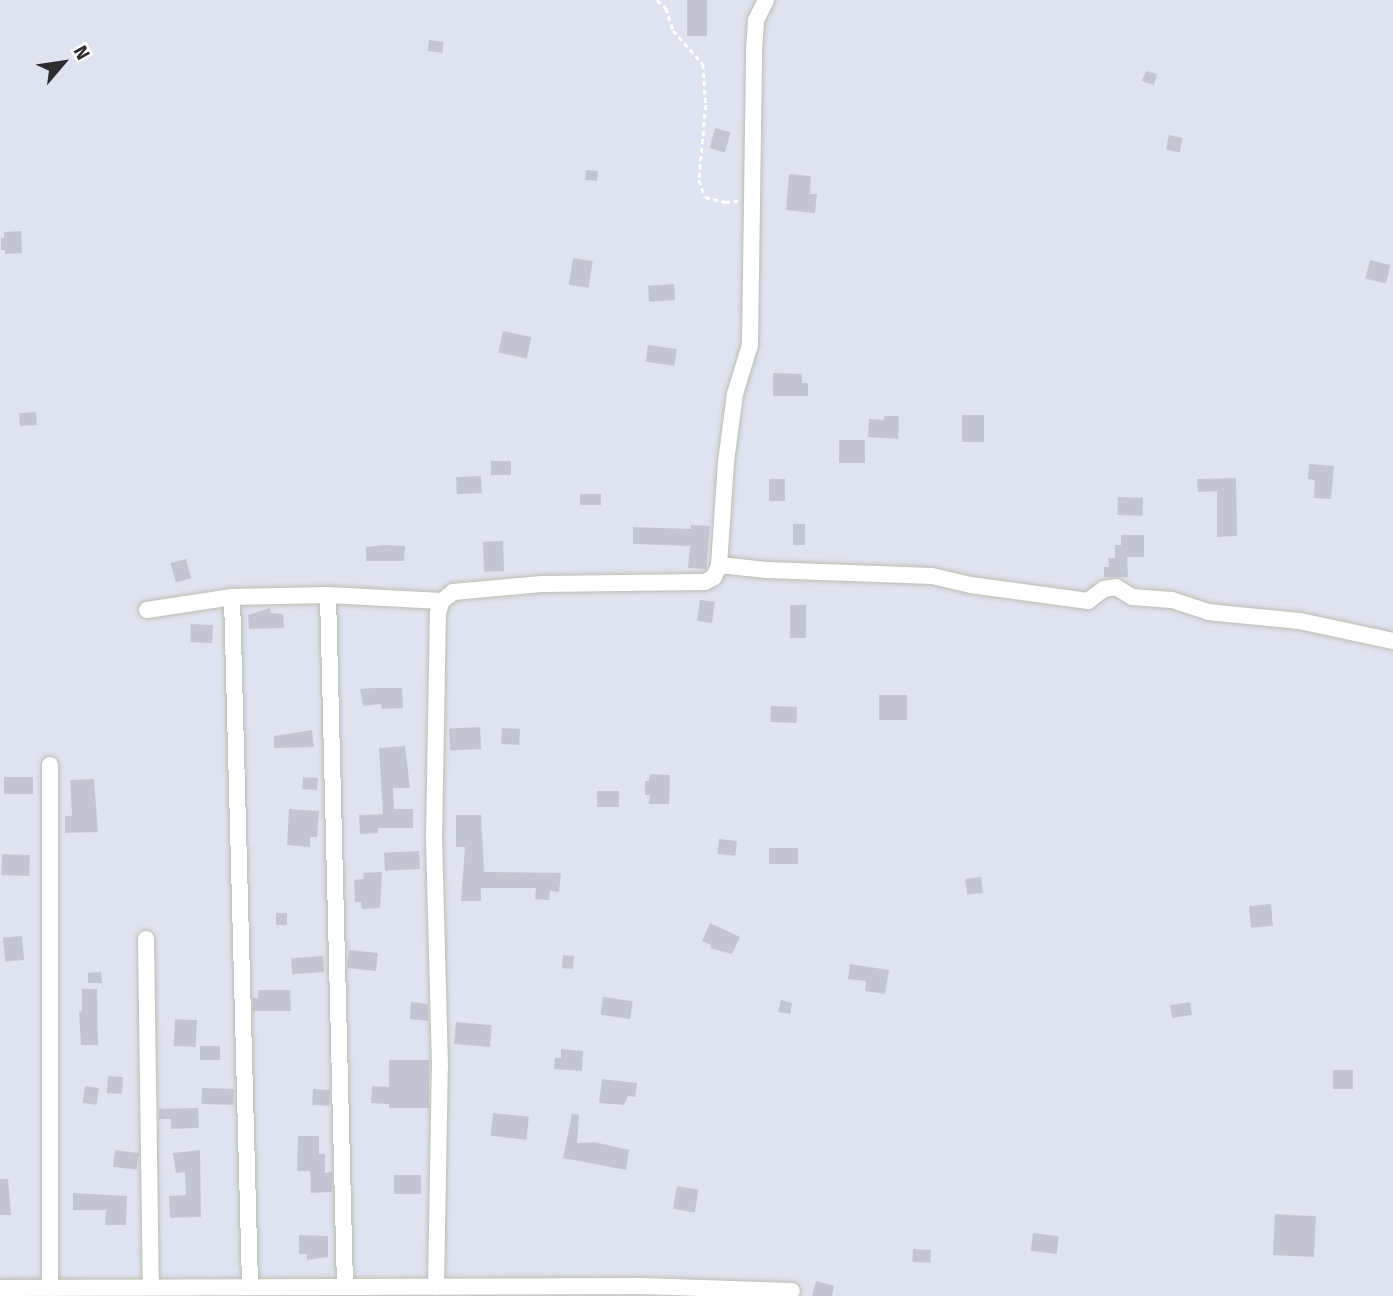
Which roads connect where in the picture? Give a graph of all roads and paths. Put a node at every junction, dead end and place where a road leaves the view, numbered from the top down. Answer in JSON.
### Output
{"nodes":[{"id":1,"x":657,"y":0,"type":"edge"},
{"id":2,"x":765,"y":0,"type":"edge"},
{"id":3,"x":752,"y":200,"type":"junction"},
{"id":4,"x":719,"y":565,"type":"junction"},
{"id":5,"x":328,"y":595,"type":"junction"},
{"id":6,"x":232,"y":597,"type":"junction"},
{"id":7,"x":442,"y":601,"type":"junction"},
{"id":8,"x":147,"y":610,"type":"dead end"},
{"id":9,"x":1393,"y":641,"type":"edge"},
{"id":10,"x":50,"y":765,"type":"dead end"},
{"id":11,"x":146,"y":939,"type":"dead end"},
{"id":12,"x":250,"y":1286,"type":"junction"},
{"id":13,"x":345,"y":1286,"type":"junction"},
{"id":14,"x":151,"y":1287,"type":"junction"},
{"id":15,"x":436,"y":1287,"type":"junction"},
{"id":16,"x":50,"y":1288,"type":"junction"},
{"id":17,"x":5,"y":1291,"type":"edge"},
{"id":18,"x":191,"y":1291,"type":"edge"},
{"id":19,"x":792,"y":1291,"type":"dead end"},
{"id":20,"x":98,"y":1292,"type":"edge"},
{"id":21,"x":463,"y":1292,"type":"edge"}],
"edges":[{"from":1,"to":3,"type":"path"},
{"from":2,"to":3,"type":"street"},
{"from":3,"to":4,"type":"street"},
{"from":4,"to":7,"type":"street"},
{"from":4,"to":9,"type":"street"},
{"from":5,"to":6,"type":"street"},
{"from":5,"to":7,"type":"street"},
{"from":5,"to":13,"type":"street"},
{"from":6,"to":8,"type":"street"},
{"from":6,"to":12,"type":"street"},
{"from":7,"to":15,"type":"street"},
{"from":10,"to":16,"type":"street"},
{"from":11,"to":14,"type":"street"},
{"from":12,"to":13,"type":"street"},
{"from":12,"to":18,"type":"street"},
{"from":13,"to":15,"type":"street"},
{"from":14,"to":18,"type":"street"},
{"from":14,"to":20,"type":"street"},
{"from":15,"to":21,"type":"street"},
{"from":16,"to":17,"type":"street"},
{"from":16,"to":20,"type":"street"},
{"from":19,"to":21,"type":"street"}]}
